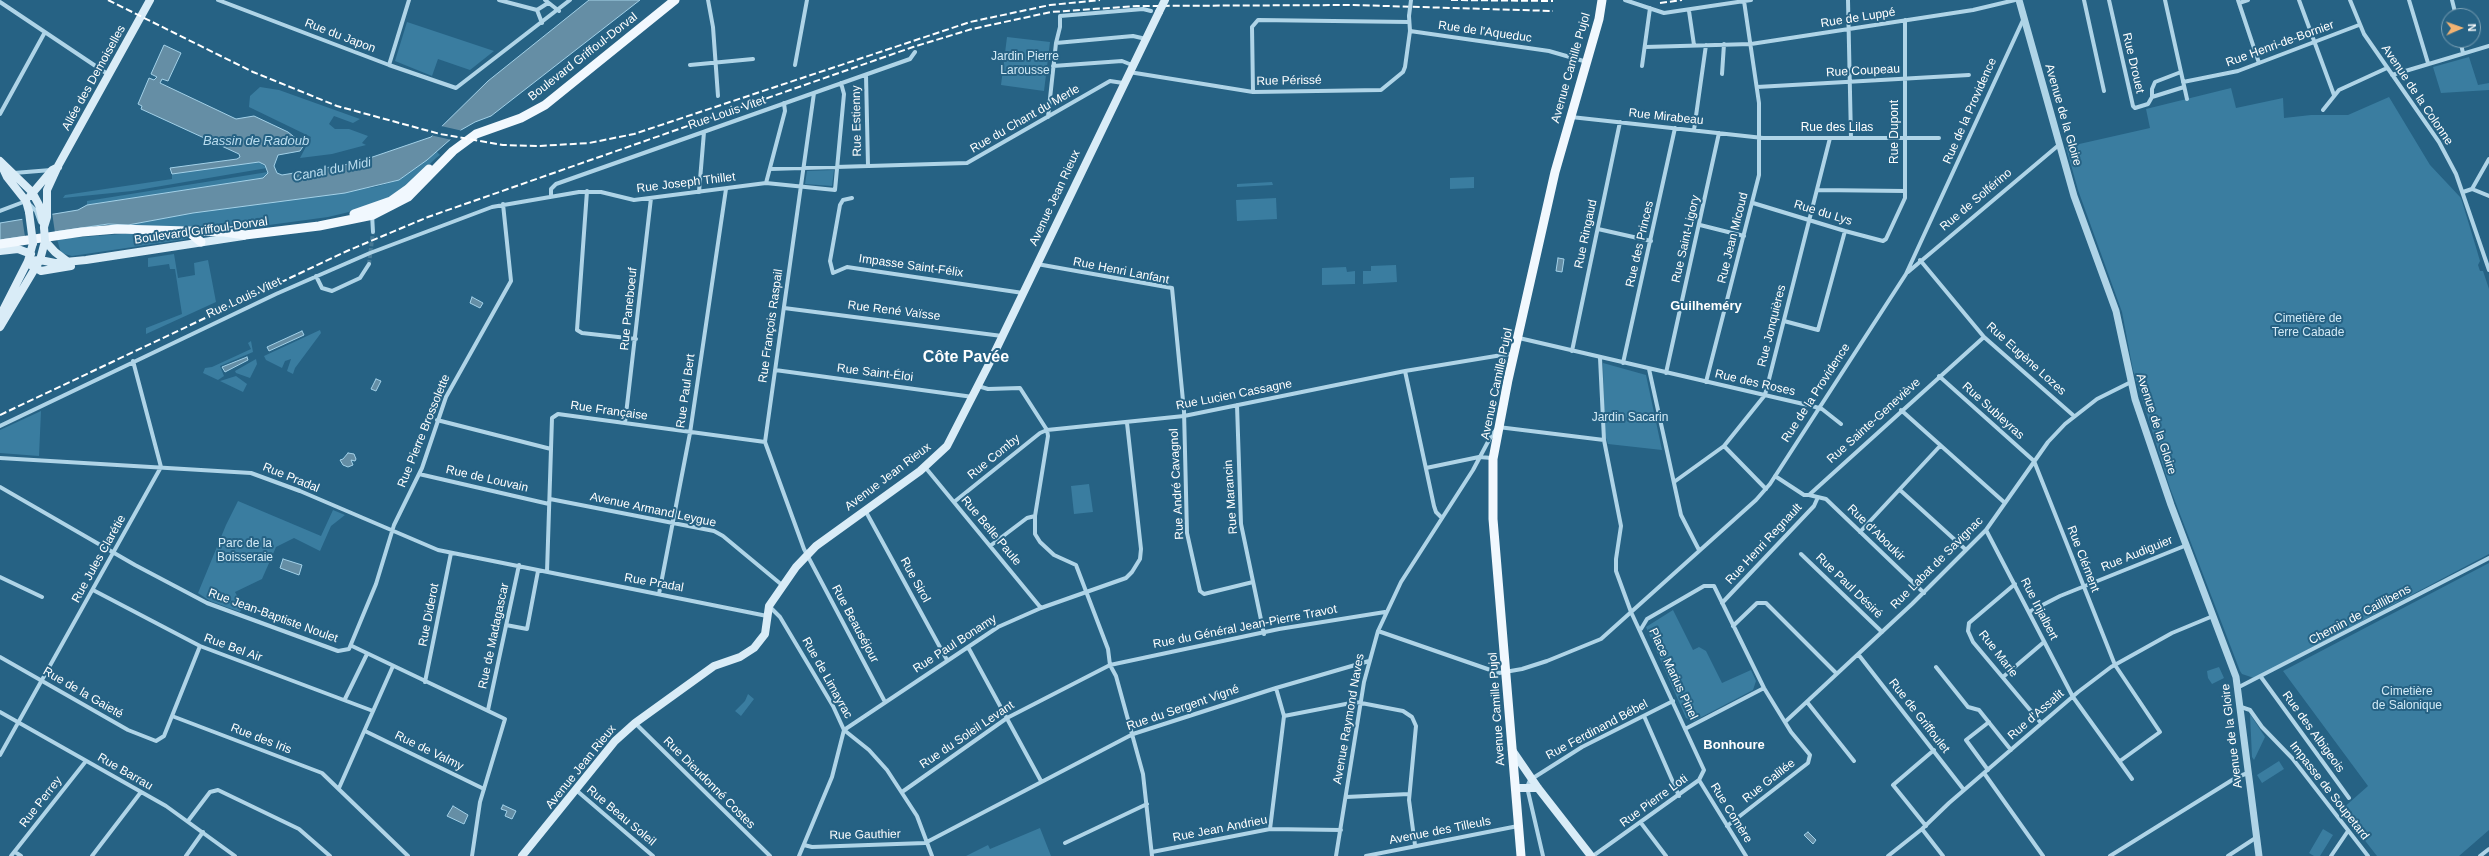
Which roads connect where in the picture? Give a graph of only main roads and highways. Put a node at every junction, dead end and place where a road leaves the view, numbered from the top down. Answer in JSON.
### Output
{"nodes":[{"id":1,"x":150,"y":0,"type":"edge"},
{"id":2,"x":667,"y":0,"type":"edge"},
{"id":3,"x":675,"y":0,"type":"edge"},
{"id":4,"x":1165,"y":0,"type":"edge"},
{"id":5,"x":1602,"y":0,"type":"edge"},
{"id":6,"x":0,"y":161,"type":"edge"},
{"id":7,"x":55,"y":168,"type":"junction"},
{"id":8,"x":32,"y":192,"type":"junction"},
{"id":9,"x":26,"y":202,"type":"junction"},
{"id":10,"x":38,"y":210,"type":"junction"},
{"id":11,"x":372,"y":212,"type":"junction"},
{"id":12,"x":189,"y":232,"type":"junction"},
{"id":13,"x":245,"y":235,"type":"junction"},
{"id":14,"x":45,"y":241,"type":"junction"},
{"id":15,"x":201,"y":242,"type":"junction"},
{"id":16,"x":0,"y":244,"type":"edge"},
{"id":17,"x":0,"y":251,"type":"edge"},
{"id":18,"x":29,"y":258,"type":"junction"},
{"id":19,"x":40,"y":260,"type":"junction"},
{"id":20,"x":86,"y":260,"type":"junction"},
{"id":21,"x":68,"y":262,"type":"junction"},
{"id":22,"x":35,"y":269,"type":"junction"},
{"id":23,"x":0,"y":316,"type":"edge"},
{"id":24,"x":0,"y":327,"type":"edge"},
{"id":25,"x":1512,"y":750,"type":"junction"},
{"id":26,"x":1531,"y":777,"type":"junction"},
{"id":27,"x":1514,"y":783,"type":"junction"},
{"id":28,"x":1538,"y":788,"type":"junction"},
{"id":29,"x":522,"y":856,"type":"edge"},
{"id":30,"x":1521,"y":856,"type":"edge"},
{"id":31,"x":1592,"y":856,"type":"edge"}],
"edges":[{"from":1,"to":7,"type":"main road","name":"Allée des Demoiselles"},
{"from":2,"to":11,"type":"main road","name":"Boulevard Griffoul-Dorval"},
{"from":3,"to":11,"type":"main road","name":"Boulevard Griffoul-Dorval"},
{"from":4,"to":29,"type":"main road","name":"Avenue Jean Rieux","bridge":true},
{"from":5,"to":25,"type":"main road","name":"Avenue Camille Pujol"},
{"from":6,"to":8,"type":"main road"},
{"from":6,"to":9,"type":"main road"},
{"from":7,"to":8,"type":"main road","name":"Allée des Demoiselles"},
{"from":7,"to":10,"type":"main road","name":"Allée des Demoiselles"},
{"from":8,"to":9,"type":"main road","name":"Allée des Demoiselles"},
{"from":8,"to":10,"type":"main road"},
{"from":9,"to":10,"type":"main road"},
{"from":10,"to":14,"type":"main road","name":"Allée des Demoiselles","bridge":true},
{"from":10,"to":18,"type":"main road","bridge":true},
{"from":11,"to":13,"type":"main road","name":"Boulevard Griffoul-Dorval"},
{"from":12,"to":13,"type":"main road"},
{"from":12,"to":15,"type":"main road"},
{"from":12,"to":16,"type":"main road"},
{"from":13,"to":15,"type":"main road","name":"Boulevard Griffoul-Dorval"},
{"from":14,"to":18,"type":"main road"},
{"from":14,"to":19,"type":"main road","name":"Allée des Demoiselles"},
{"from":14,"to":21,"type":"main road"},
{"from":15,"to":20,"type":"main road","name":"Boulevard Griffoul-Dorval"},
{"from":17,"to":18,"type":"main road","name":"Boulevard Griffoul-Dorval"},
{"from":18,"to":19,"type":"main road","name":"Boulevard Griffoul-Dorval"},
{"from":18,"to":22,"type":"main road"},
{"from":18,"to":23,"type":"main road"},
{"from":19,"to":21,"type":"main road","name":"Boulevard Griffoul-Dorval"},
{"from":19,"to":22,"type":"main road","name":"Allée des Demoiselles"},
{"from":20,"to":21,"type":"main road","name":"Boulevard Griffoul-Dorval"},
{"from":20,"to":22,"type":"main road","name":"Boulevard Griffoul-Dorval"},
{"from":22,"to":24,"type":"main road","name":"Allée des Demoiselles"},
{"from":25,"to":26,"type":"main road"},
{"from":25,"to":27,"type":"main road","name":"Avenue Camille Pujol"},
{"from":26,"to":27,"type":"main road"},
{"from":26,"to":28,"type":"main road"},
{"from":27,"to":28,"type":"main road"},
{"from":27,"to":30,"type":"main road","name":"Avenue Camille Pujol"},
{"from":28,"to":31,"type":"main road"}]}
